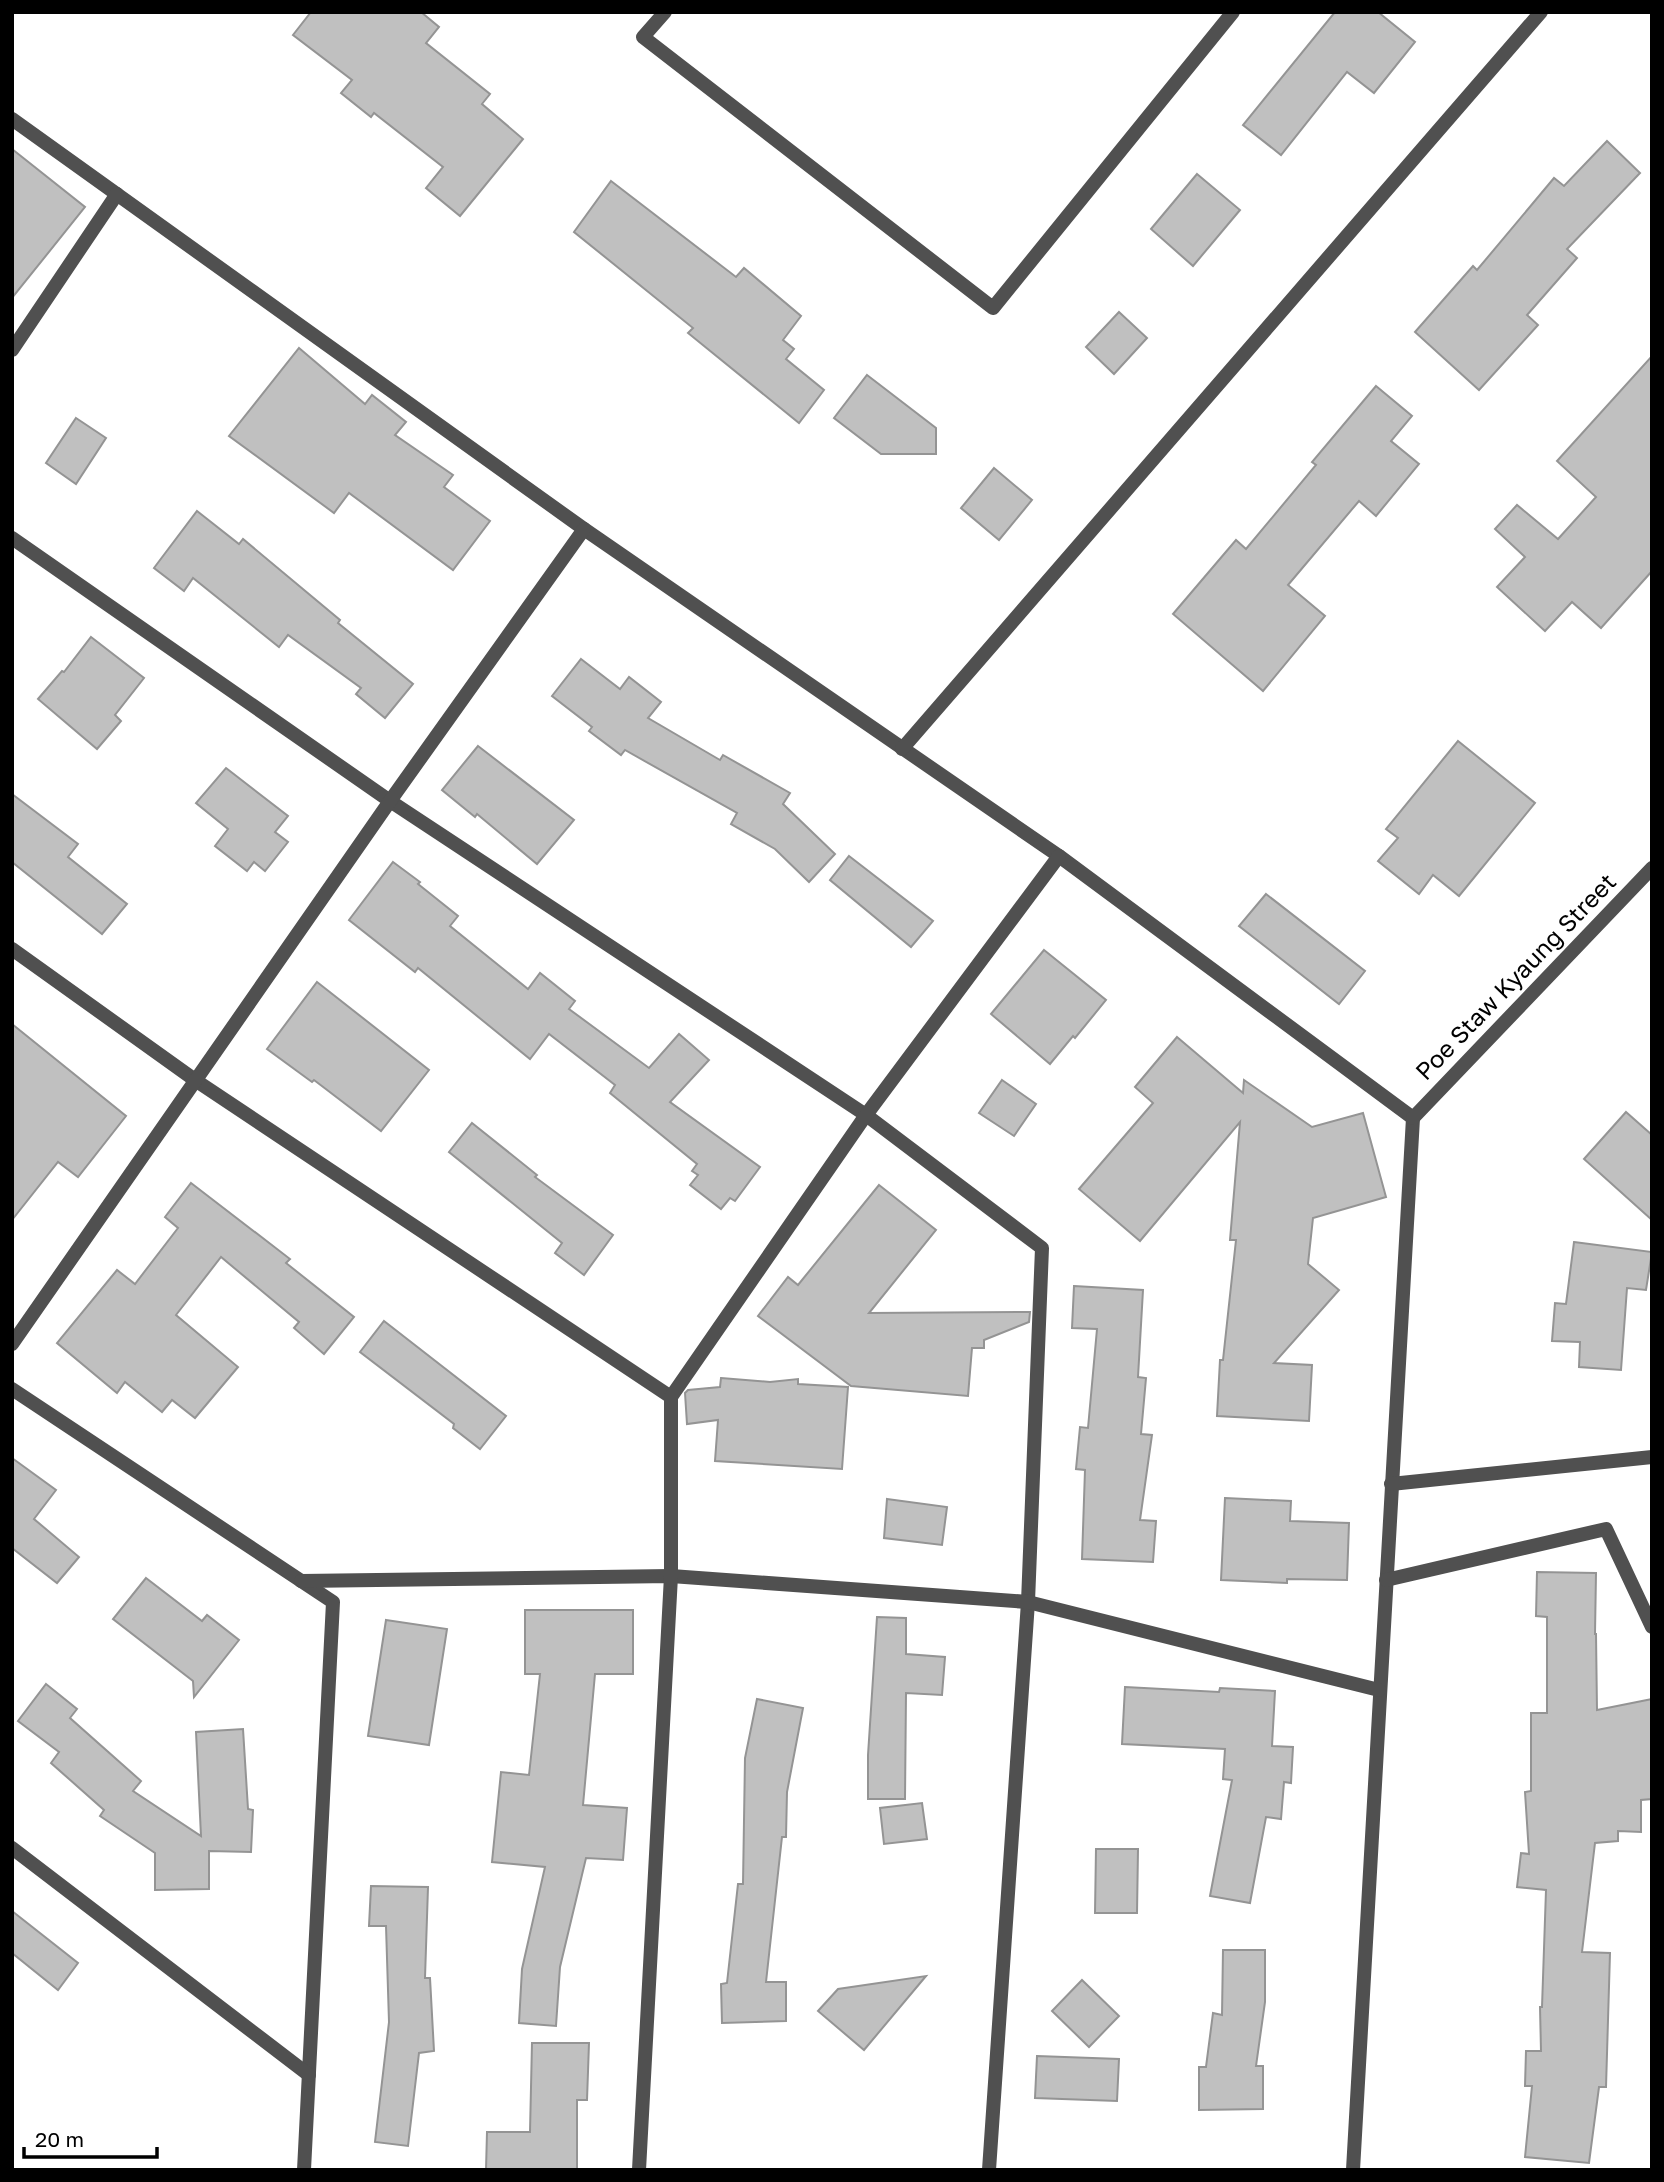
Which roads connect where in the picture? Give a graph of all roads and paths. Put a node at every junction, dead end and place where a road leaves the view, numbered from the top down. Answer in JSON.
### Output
{"nodes":[{"id":1,"x":665,"y":12,"type":"edge"},
{"id":2,"x":1233,"y":12,"type":"edge"},
{"id":3,"x":1541,"y":12,"type":"edge"},
{"id":4,"x":12,"y":119,"type":"edge"},
{"id":5,"x":117,"y":194,"type":"junction"},
{"id":6,"x":12,"y":350,"type":"edge"},
{"id":7,"x":584,"y":529,"type":"junction"},
{"id":8,"x":12,"y":538,"type":"edge"},
{"id":9,"x":902,"y":748,"type":"junction"},
{"id":10,"x":390,"y":801,"type":"junction"},
{"id":11,"x":1059,"y":856,"type":"junction"},
{"id":12,"x":1652,"y":868,"type":"edge"},
{"id":13,"x":12,"y":949,"type":"edge"},
{"id":14,"x":195,"y":1080,"type":"junction"},
{"id":15,"x":866,"y":1115,"type":"junction"},
{"id":16,"x":1413,"y":1118,"type":"junction"},
{"id":17,"x":12,"y":1344,"type":"edge"},
{"id":18,"x":12,"y":1390,"type":"edge"},
{"id":19,"x":671,"y":1397,"type":"junction"},
{"id":20,"x":1652,"y":1457,"type":"edge"},
{"id":21,"x":1391,"y":1484,"type":"junction"},
{"id":22,"x":671,"y":1576,"type":"junction"},
{"id":23,"x":1386,"y":1580,"type":"junction"},
{"id":24,"x":301,"y":1581,"type":"junction"},
{"id":25,"x":1028,"y":1602,"type":"junction"},
{"id":26,"x":1652,"y":1627,"type":"edge"},
{"id":27,"x":1379,"y":1690,"type":"junction"},
{"id":28,"x":12,"y":1848,"type":"edge"},
{"id":29,"x":309,"y":2076,"type":"junction"},
{"id":30,"x":304,"y":2170,"type":"edge"},
{"id":31,"x":639,"y":2170,"type":"edge"},
{"id":32,"x":989,"y":2170,"type":"edge"},
{"id":33,"x":1353,"y":2170,"type":"edge"}],
"edges":[{"from":1,"to":2,"type":"street"},
{"from":3,"to":9,"type":"street"},
{"from":4,"to":5,"type":"street"},
{"from":5,"to":6,"type":"street"},
{"from":5,"to":7,"type":"street"},
{"from":7,"to":9,"type":"street"},
{"from":7,"to":10,"type":"street"},
{"from":8,"to":10,"type":"street"},
{"from":9,"to":11,"type":"street"},
{"from":10,"to":14,"type":"street"},
{"from":10,"to":15,"type":"street"},
{"from":11,"to":15,"type":"street"},
{"from":11,"to":16,"type":"street"},
{"from":12,"to":16,"type":"street","name":"Poe Staw Kyaung Street"},
{"from":13,"to":14,"type":"street"},
{"from":14,"to":17,"type":"street"},
{"from":14,"to":19,"type":"street"},
{"from":15,"to":19,"type":"street"},
{"from":15,"to":25,"type":"street"},
{"from":16,"to":21,"type":"street"},
{"from":18,"to":24,"type":"street"},
{"from":19,"to":22,"type":"street"},
{"from":20,"to":21,"type":"street"},
{"from":21,"to":23,"type":"street"},
{"from":22,"to":24,"type":"street"},
{"from":22,"to":25,"type":"street"},
{"from":22,"to":31,"type":"street"},
{"from":23,"to":26,"type":"street"},
{"from":23,"to":27,"type":"street"},
{"from":24,"to":29,"type":"street"},
{"from":25,"to":27,"type":"street"},
{"from":25,"to":32,"type":"street"},
{"from":27,"to":33,"type":"street"},
{"from":28,"to":29,"type":"street"},
{"from":29,"to":30,"type":"street"}]}
